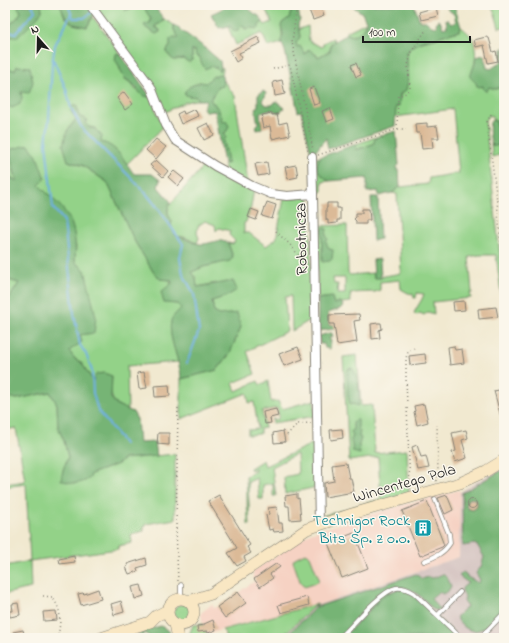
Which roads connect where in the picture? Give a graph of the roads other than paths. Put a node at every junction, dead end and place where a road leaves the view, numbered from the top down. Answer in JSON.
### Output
{"nodes":[{"id":1,"x":93,"y":9,"type":"edge"},
{"id":2,"x":312,"y":157,"type":"road end"},
{"id":3,"x":313,"y":194,"type":"junction"},
{"id":4,"x":504,"y":460,"type":"edge"},
{"id":5,"x":435,"y":500,"type":"dead end"},
{"id":6,"x":319,"y":524,"type":"junction"},
{"id":7,"x":424,"y":561,"type":"dead end"},
{"id":8,"x":460,"y":592,"type":"dead end"},
{"id":9,"x":185,"y":597,"type":"junction"},
{"id":10,"x":504,"y":613,"type":"edge"},
{"id":11,"x":438,"y":615,"type":"junction"},
{"id":12,"x":175,"y":620,"type":"junction"},
{"id":13,"x":101,"y":638,"type":"edge"},
{"id":14,"x":178,"y":638,"type":"edge"},
{"id":15,"x":184,"y":638,"type":"edge"},
{"id":16,"x":340,"y":638,"type":"edge"},
{"id":17,"x":462,"y":638,"type":"edge"},
{"id":18,"x":480,"y":638,"type":"edge"}],
"edges":[{"from":1,"to":3,"type":"street","name":"Robotnicza"},
{"from":2,"to":3,"type":"street"},
{"from":3,"to":6,"type":"street","name":"Robotnicza"},
{"from":4,"to":6,"type":"street","name":"Wincentego Pola"},
{"from":5,"to":7,"type":"lane"},
{"from":6,"to":9,"type":"street","name":"Wincentego Pola"},
{"from":8,"to":11,"type":"lane"},
{"from":9,"to":12,"type":"street"},
{"from":9,"to":12,"type":"street"},
{"from":10,"to":18,"type":"lane"},
{"from":11,"to":16,"type":"lane"},
{"from":11,"to":17,"type":"lane"},
{"from":12,"to":13,"type":"street"},
{"from":12,"to":14,"type":"street"},
{"from":12,"to":15,"type":"street"}]}
